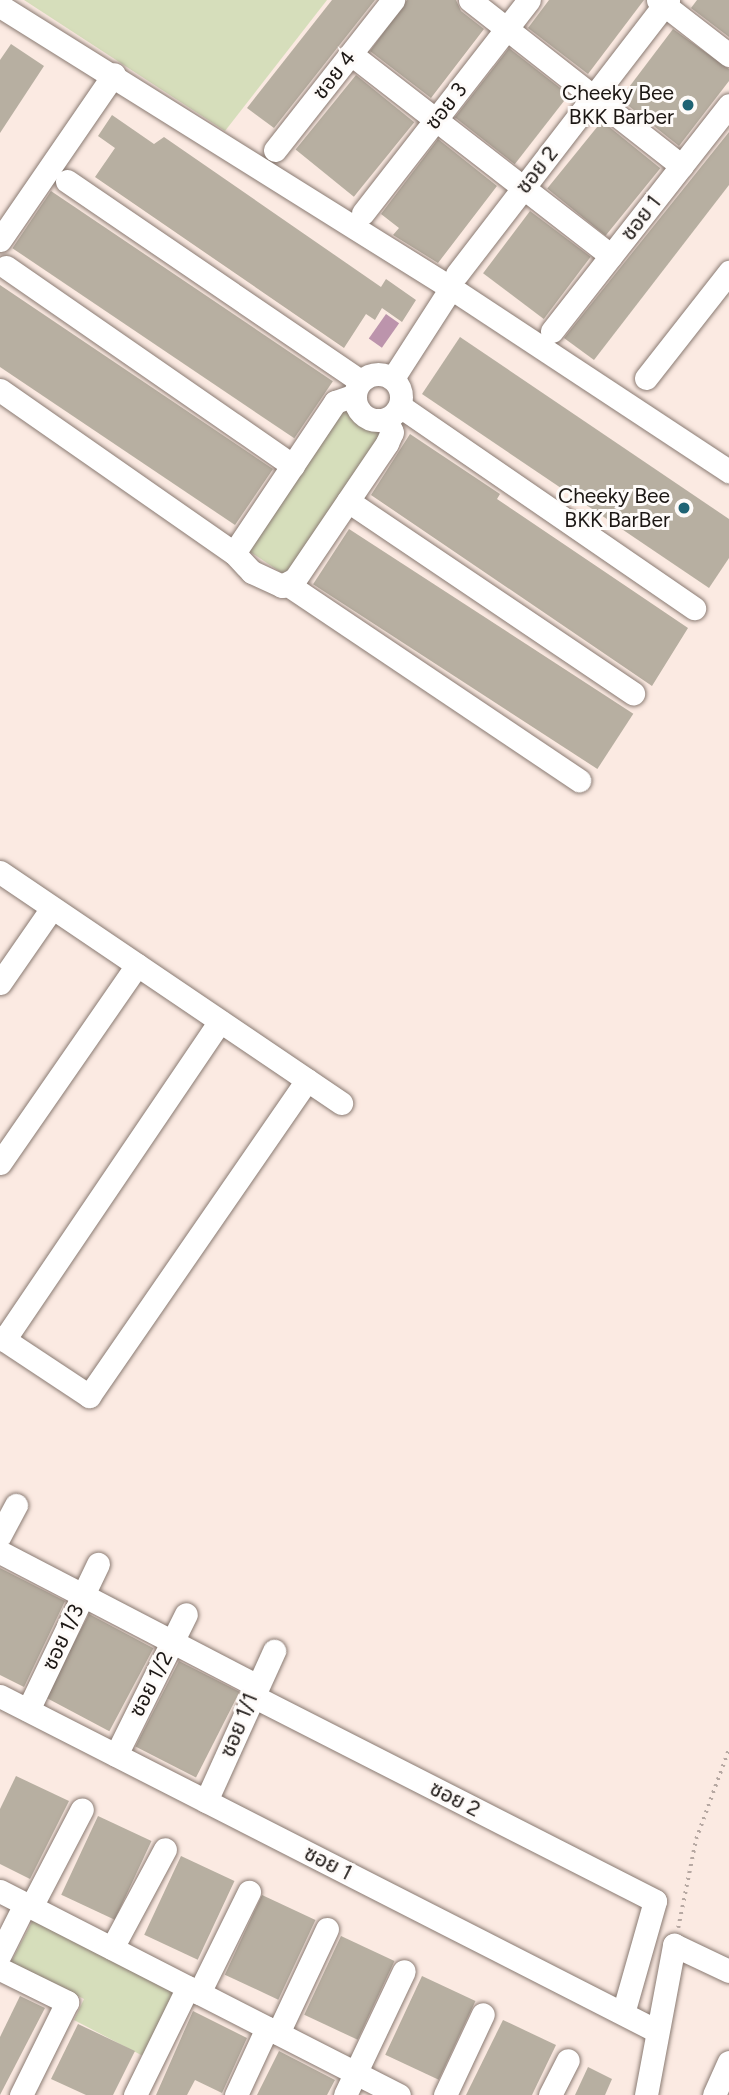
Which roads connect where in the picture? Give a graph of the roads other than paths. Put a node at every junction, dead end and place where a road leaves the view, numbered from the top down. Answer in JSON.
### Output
{"nodes":[{"id":1,"x":393,"y":0,"type":"edge"},
{"id":2,"x":470,"y":0,"type":"edge"},
{"id":3,"x":529,"y":0,"type":"edge"},
{"id":4,"x":663,"y":2,"type":"edge"},
{"id":5,"x":3,"y":14,"type":"edge"},
{"id":6,"x":507,"y":29,"type":"junction"},
{"id":7,"x":351,"y":54,"type":"junction"},
{"id":8,"x":729,"y":55,"type":"edge"},
{"id":9,"x":114,"y":74,"type":"junction"},
{"id":10,"x":593,"y":97,"type":"junction"},
{"id":11,"x":729,"y":105,"type":"edge"},
{"id":12,"x":435,"y":120,"type":"junction"},
{"id":13,"x":275,"y":150,"type":"dead end"},
{"id":14,"x":682,"y":166,"type":"junction"},
{"id":15,"x":67,"y":181,"type":"dead end"},
{"id":16,"x":523,"y":188,"type":"junction"},
{"id":17,"x":363,"y":213,"type":"dead end"},
{"id":18,"x":0,"y":240,"type":"edge"},
{"id":19,"x":611,"y":256,"type":"junction"},
{"id":20,"x":6,"y":267,"type":"dead end"},
{"id":21,"x":729,"y":272,"type":"edge"},
{"id":22,"x":454,"y":281,"type":"junction"},
{"id":23,"x":552,"y":331,"type":"dead end"},
{"id":24,"x":393,"y":378,"type":"junction"},
{"id":25,"x":646,"y":378,"type":"dead end"},
{"id":26,"x":358,"y":388,"type":"junction"},
{"id":27,"x":0,"y":390,"type":"edge"},
{"id":28,"x":393,"y":412,"type":"junction"},
{"id":29,"x":293,"y":466,"type":"junction"},
{"id":30,"x":729,"y":471,"type":"edge"},
{"id":31,"x":348,"y":501,"type":"junction"},
{"id":32,"x":234,"y":553,"type":"junction"},
{"id":33,"x":287,"y":584,"type":"junction"},
{"id":34,"x":694,"y":608,"type":"dead end"},
{"id":35,"x":633,"y":692,"type":"dead end"},
{"id":36,"x":579,"y":780,"type":"dead end"},
{"id":37,"x":0,"y":872,"type":"edge"},
{"id":38,"x":52,"y":908,"type":"junction"},
{"id":39,"x":137,"y":965,"type":"junction"},
{"id":40,"x":0,"y":983,"type":"edge"},
{"id":41,"x":220,"y":1021,"type":"junction"},
{"id":42,"x":307,"y":1080,"type":"junction"},
{"id":43,"x":341,"y":1103,"type":"dead end"},
{"id":44,"x":0,"y":1163,"type":"edge"},
{"id":45,"x":2,"y":1338,"type":"edge"},
{"id":46,"x":16,"y":1505,"type":"dead end"},
{"id":47,"x":0,"y":1535,"type":"edge"},
{"id":48,"x":0,"y":1552,"type":"edge"},
{"id":49,"x":97,"y":1564,"type":"dead end"},
{"id":50,"x":83,"y":1595,"type":"junction"},
{"id":51,"x":186,"y":1614,"type":"dead end"},
{"id":52,"x":172,"y":1641,"type":"junction"},
{"id":53,"x":274,"y":1651,"type":"dead end"},
{"id":54,"x":255,"y":1691,"type":"junction"},
{"id":55,"x":0,"y":1696,"type":"edge"},
{"id":56,"x":28,"y":1710,"type":"junction"},
{"id":57,"x":116,"y":1755,"type":"junction"},
{"id":58,"x":206,"y":1801,"type":"junction"},
{"id":59,"x":82,"y":1809,"type":"dead end"},
{"id":60,"x":165,"y":1849,"type":"dead end"},
{"id":61,"x":0,"y":1891,"type":"edge"},
{"id":62,"x":249,"y":1892,"type":"dead end"},
{"id":63,"x":28,"y":1905,"type":"junction"},
{"id":64,"x":327,"y":1929,"type":"dead end"},
{"id":65,"x":112,"y":1948,"type":"junction"},
{"id":66,"x":0,"y":1954,"type":"edge"},
{"id":67,"x":0,"y":1969,"type":"edge"},
{"id":68,"x":404,"y":1971,"type":"dead end"},
{"id":69,"x":729,"y":1971,"type":"edge"},
{"id":70,"x":194,"y":1990,"type":"junction"},
{"id":71,"x":625,"y":2006,"type":"junction"},
{"id":72,"x":483,"y":2014,"type":"dead end"},
{"id":73,"x":658,"y":2022,"type":"junction"},
{"id":74,"x":273,"y":2030,"type":"junction"},
{"id":75,"x":568,"y":2060,"type":"dead end"},
{"id":76,"x":729,"y":2062,"type":"edge"},
{"id":77,"x":357,"y":2073,"type":"junction"},
{"id":78,"x":30,"y":2092,"type":"edge"},
{"id":79,"x":135,"y":2095,"type":"edge"},
{"id":80,"x":236,"y":2095,"type":"edge"},
{"id":81,"x":345,"y":2095,"type":"edge"},
{"id":82,"x":399,"y":2095,"type":"edge"},
{"id":83,"x":445,"y":2095,"type":"edge"},
{"id":84,"x":550,"y":2095,"type":"edge"},
{"id":85,"x":646,"y":2095,"type":"edge"},
{"id":86,"x":713,"y":2095,"type":"edge"}],
"edges":[{"from":1,"to":7,"type":"street","name":"ซอย 4"},
{"from":2,"to":6,"type":"street"},
{"from":3,"to":6,"type":"street","name":"ซอย 3"},
{"from":4,"to":8,"type":"street"},
{"from":4,"to":10,"type":"street","name":"ซอย 2"},
{"from":5,"to":9,"type":"street"},
{"from":6,"to":10,"type":"street"},
{"from":6,"to":12,"type":"street","name":"ซอย 3"},
{"from":7,"to":12,"type":"street"},
{"from":7,"to":13,"type":"street","name":"ซอย 4"},
{"from":9,"to":18,"type":"street"},
{"from":9,"to":22,"type":"street"},
{"from":10,"to":14,"type":"street"},
{"from":10,"to":16,"type":"street","name":"ซอย 2"},
{"from":11,"to":14,"type":"street","name":"ซอย 1"},
{"from":12,"to":16,"type":"street"},
{"from":12,"to":17,"type":"street","name":"ซอย 3"},
{"from":14,"to":19,"type":"street","name":"ซอย 1"},
{"from":15,"to":26,"type":"street"},
{"from":16,"to":19,"type":"street"},
{"from":16,"to":22,"type":"street","name":"ซอย 2"},
{"from":19,"to":23,"type":"street","name":"ซอย 1"},
{"from":20,"to":29,"type":"street"},
{"from":21,"to":25,"type":"street"},
{"from":22,"to":24,"type":"street","name":"ซอย 2"},
{"from":22,"to":30,"type":"street"},
{"from":24,"to":26,"type":"street"},
{"from":24,"to":28,"type":"street"},
{"from":26,"to":28,"type":"street"},
{"from":26,"to":29,"type":"street"},
{"from":27,"to":32,"type":"street"},
{"from":28,"to":31,"type":"street"},
{"from":28,"to":34,"type":"street"},
{"from":29,"to":32,"type":"street"},
{"from":31,"to":33,"type":"street"},
{"from":31,"to":35,"type":"street"},
{"from":32,"to":33,"type":"street"},
{"from":33,"to":36,"type":"street"},
{"from":37,"to":38,"type":"street"},
{"from":38,"to":39,"type":"street"},
{"from":38,"to":40,"type":"street"},
{"from":39,"to":41,"type":"street"},
{"from":39,"to":44,"type":"street"},
{"from":41,"to":42,"type":"street"},
{"from":41,"to":45,"type":"street"},
{"from":42,"to":43,"type":"street"},
{"from":42,"to":45,"type":"street"},
{"from":46,"to":47,"type":"street"},
{"from":48,"to":50,"type":"street","name":"ซอย 2"},
{"from":49,"to":50,"type":"street","name":"ซอย 1/3"},
{"from":50,"to":52,"type":"street","name":"ซอย 2"},
{"from":50,"to":56,"type":"street","name":"ซอย 1/3"},
{"from":51,"to":52,"type":"street","name":"ซอย 1/2"},
{"from":52,"to":54,"type":"street","name":"ซอย 2"},
{"from":52,"to":57,"type":"street","name":"ซอย 1/2"},
{"from":53,"to":54,"type":"street","name":"ซอย 1/1"},
{"from":54,"to":58,"type":"street","name":"ซอย 1/1"},
{"from":54,"to":71,"type":"street","name":"ซอย 2"},
{"from":55,"to":56,"type":"street","name":"ซอย 1"},
{"from":56,"to":57,"type":"street","name":"ซอย 1"},
{"from":57,"to":58,"type":"street","name":"ซอย 1"},
{"from":58,"to":71,"type":"street","name":"ซอย 1"},
{"from":59,"to":63,"type":"street"},
{"from":60,"to":65,"type":"street"},
{"from":61,"to":63,"type":"street"},
{"from":62,"to":70,"type":"street"},
{"from":63,"to":65,"type":"street"},
{"from":63,"to":66,"type":"street"},
{"from":64,"to":74,"type":"street"},
{"from":65,"to":70,"type":"street"},
{"from":67,"to":78,"type":"street"},
{"from":68,"to":77,"type":"street"},
{"from":69,"to":73,"type":"street"},
{"from":70,"to":74,"type":"street"},
{"from":70,"to":79,"type":"street"},
{"from":71,"to":73,"type":"street","name":"ซอย 1"},
{"from":72,"to":83,"type":"street"},
{"from":73,"to":85,"type":"street"},
{"from":74,"to":77,"type":"street"},
{"from":74,"to":80,"type":"street"},
{"from":75,"to":84,"type":"street"},
{"from":76,"to":86,"type":"street"},
{"from":77,"to":81,"type":"street"},
{"from":77,"to":82,"type":"street"}]}
